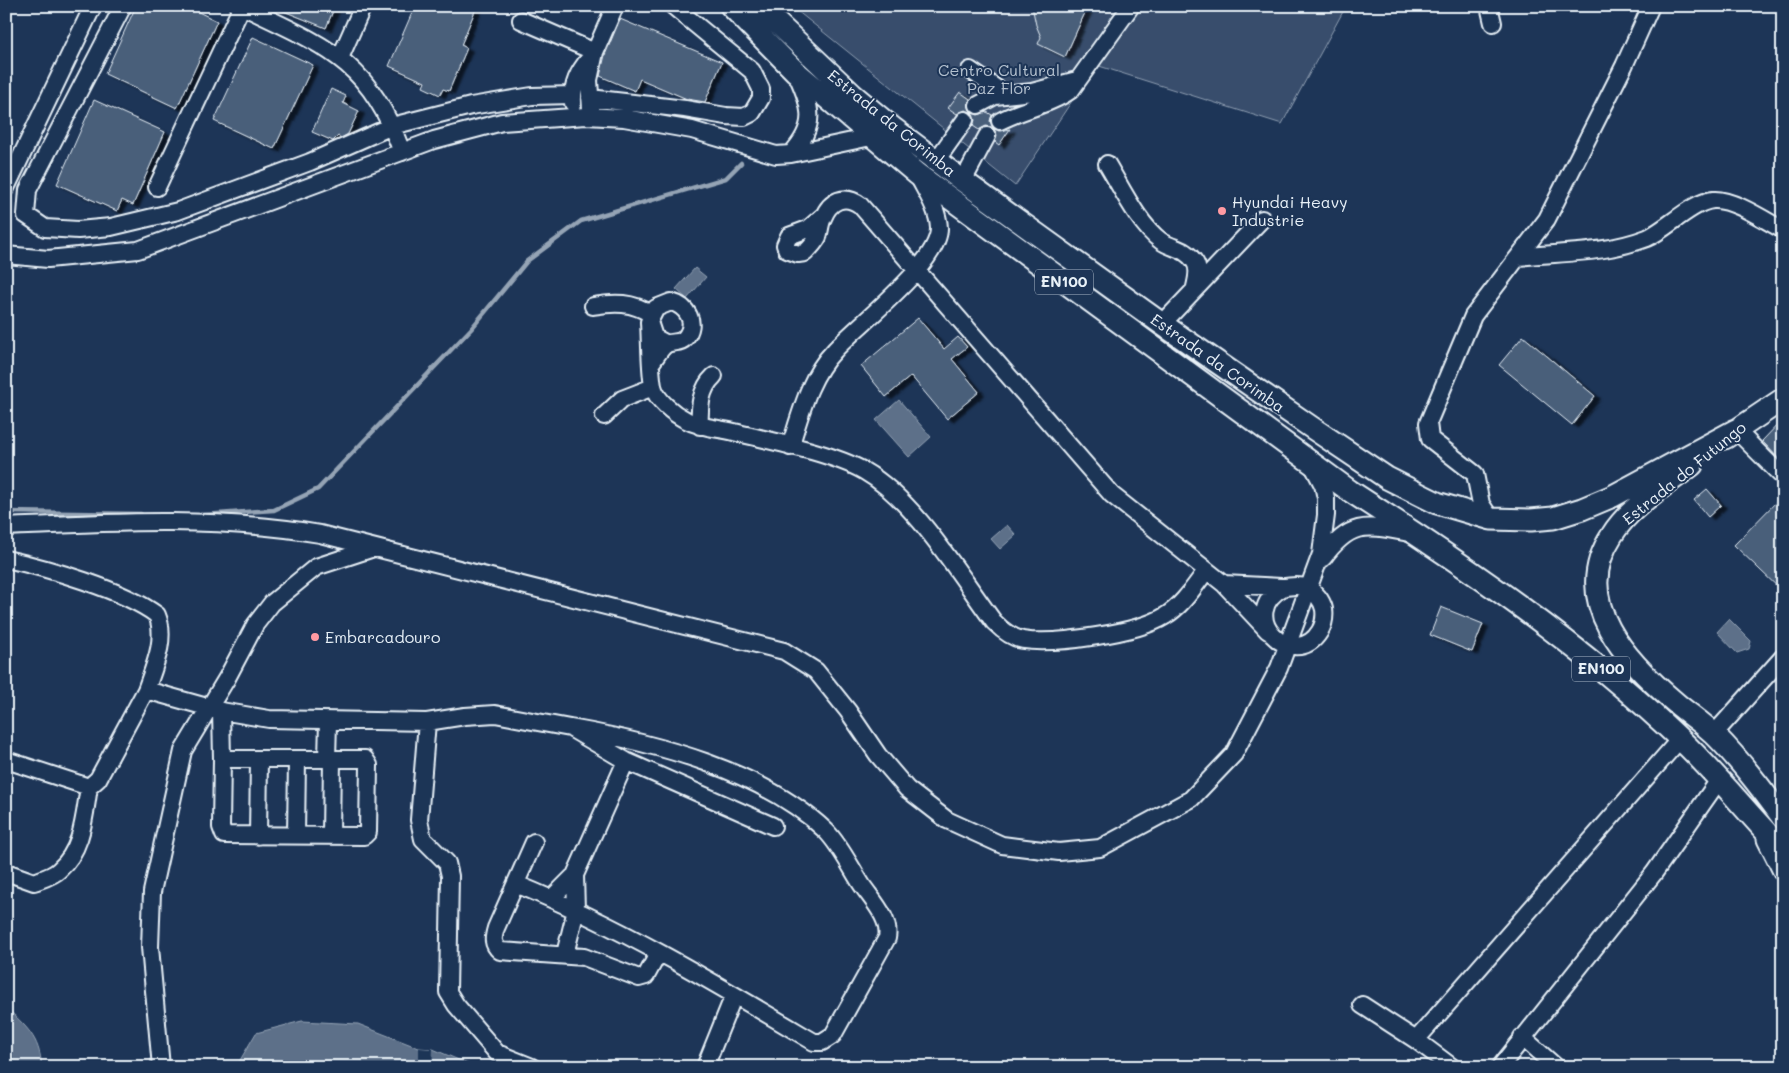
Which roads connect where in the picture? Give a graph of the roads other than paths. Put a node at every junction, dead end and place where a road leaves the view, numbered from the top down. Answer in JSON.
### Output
{"nodes":[{"id":1,"x":93,"y":6,"type":"edge"},
{"id":2,"x":123,"y":6,"type":"edge"},
{"id":3,"x":242,"y":6,"type":"edge"},
{"id":4,"x":363,"y":6,"type":"edge"},
{"id":5,"x":615,"y":6,"type":"edge"},
{"id":6,"x":673,"y":6,"type":"edge"},
{"id":7,"x":731,"y":6,"type":"edge"},
{"id":8,"x":759,"y":6,"type":"edge"},
{"id":9,"x":1131,"y":6,"type":"edge"},
{"id":10,"x":1489,"y":6,"type":"edge"},
{"id":11,"x":1651,"y":6,"type":"edge"},
{"id":12,"x":521,"y":20,"type":"dead end"},
{"id":13,"x":1492,"y":23,"type":"dead end"},
{"id":14,"x":595,"y":52,"type":"junction"},
{"id":15,"x":340,"y":58,"type":"junction"},
{"id":16,"x":970,"y":70,"type":"dead end"},
{"id":17,"x":796,"y":71,"type":"junction"},
{"id":18,"x":1077,"y":80,"type":"junction"},
{"id":19,"x":573,"y":94,"type":"junction"},
{"id":20,"x":1006,"y":95,"type":"junction"},
{"id":21,"x":590,"y":98,"type":"junction"},
{"id":22,"x":978,"y":105,"type":"dead end"},
{"id":23,"x":574,"y":116,"type":"junction"},
{"id":24,"x":591,"y":116,"type":"junction"},
{"id":25,"x":965,"y":120,"type":"dead end"},
{"id":26,"x":1000,"y":121,"type":"dead end"},
{"id":27,"x":392,"y":126,"type":"junction"},
{"id":28,"x":987,"y":136,"type":"dead end"},
{"id":29,"x":871,"y":137,"type":"junction"},
{"id":30,"x":402,"y":152,"type":"junction"},
{"id":31,"x":791,"y":154,"type":"junction"},
{"id":32,"x":936,"y":160,"type":"junction"},
{"id":33,"x":1107,"y":164,"type":"dead end"},
{"id":34,"x":917,"y":174,"type":"junction"},
{"id":35,"x":963,"y":181,"type":"junction"},
{"id":36,"x":157,"y":187,"type":"dead end"},
{"id":37,"x":6,"y":188,"type":"edge"},
{"id":38,"x":823,"y":216,"type":"dead end"},
{"id":39,"x":1262,"y":219,"type":"dead end"},
{"id":40,"x":1783,"y":230,"type":"edge"},
{"id":41,"x":6,"y":255,"type":"edge"},
{"id":42,"x":1518,"y":257,"type":"junction"},
{"id":43,"x":917,"y":272,"type":"junction"},
{"id":44,"x":1195,"y":287,"type":"junction"},
{"id":45,"x":592,"y":306,"type":"dead end"},
{"id":46,"x":650,"y":318,"type":"junction"},
{"id":47,"x":1162,"y":324,"type":"junction"},
{"id":48,"x":667,"y":344,"type":"junction"},
{"id":49,"x":652,"y":362,"type":"junction"},
{"id":50,"x":714,"y":376,"type":"dead end"},
{"id":51,"x":653,"y":387,"type":"junction"},
{"id":52,"x":1783,"y":399,"type":"edge"},
{"id":53,"x":604,"y":416,"type":"dead end"},
{"id":54,"x":700,"y":426,"type":"junction"},
{"id":55,"x":1736,"y":430,"type":"junction"},
{"id":56,"x":790,"y":447,"type":"junction"},
{"id":57,"x":1310,"y":459,"type":"junction"},
{"id":58,"x":1783,"y":477,"type":"edge"},
{"id":59,"x":1491,"y":518,"type":"junction"},
{"id":60,"x":6,"y":526,"type":"edge"},
{"id":61,"x":1417,"y":534,"type":"junction"},
{"id":62,"x":374,"y":548,"type":"junction"},
{"id":63,"x":6,"y":559,"type":"edge"},
{"id":64,"x":1316,"y":568,"type":"junction"},
{"id":65,"x":1206,"y":571,"type":"junction"},
{"id":66,"x":1224,"y":584,"type":"junction"},
{"id":67,"x":1284,"y":587,"type":"junction"},
{"id":68,"x":1308,"y":588,"type":"junction"},
{"id":69,"x":1268,"y":631,"type":"junction"},
{"id":70,"x":1288,"y":646,"type":"junction"},
{"id":71,"x":1783,"y":657,"type":"edge"},
{"id":72,"x":146,"y":690,"type":"junction"},
{"id":73,"x":214,"y":709,"type":"junction"},
{"id":74,"x":332,"y":721,"type":"junction"},
{"id":75,"x":427,"y":722,"type":"junction"},
{"id":76,"x":570,"y":728,"type":"junction"},
{"id":77,"x":1714,"y":734,"type":"junction"},
{"id":78,"x":1680,"y":738,"type":"junction"},
{"id":79,"x":222,"y":759,"type":"junction"},
{"id":80,"x":259,"y":759,"type":"junction"},
{"id":81,"x":297,"y":759,"type":"junction"},
{"id":82,"x":332,"y":759,"type":"junction"},
{"id":83,"x":626,"y":761,"type":"junction"},
{"id":84,"x":7,"y":763,"type":"edge"},
{"id":85,"x":1719,"y":780,"type":"junction"},
{"id":86,"x":89,"y":787,"type":"junction"},
{"id":87,"x":1783,"y":818,"type":"edge"},
{"id":88,"x":773,"y":826,"type":"dead end"},
{"id":89,"x":1763,"y":830,"type":"junction"},
{"id":90,"x":258,"y":836,"type":"junction"},
{"id":91,"x":296,"y":836,"type":"junction"},
{"id":92,"x":331,"y":836,"type":"junction"},
{"id":93,"x":534,"y":842,"type":"dead end"},
{"id":94,"x":1783,"y":850,"type":"edge"},
{"id":95,"x":1783,"y":869,"type":"edge"},
{"id":96,"x":6,"y":872,"type":"edge"},
{"id":97,"x":575,"y":875,"type":"junction"},
{"id":98,"x":516,"y":884,"type":"junction"},
{"id":99,"x":552,"y":898,"type":"junction"},
{"id":100,"x":576,"y":910,"type":"junction"},
{"id":101,"x":565,"y":954,"type":"junction"},
{"id":102,"x":658,"y":954,"type":"junction"},
{"id":103,"x":734,"y":995,"type":"junction"},
{"id":104,"x":1362,"y":1005,"type":"dead end"},
{"id":105,"x":1522,"y":1037,"type":"junction"},
{"id":106,"x":1416,"y":1040,"type":"junction"},
{"id":107,"x":161,"y":1067,"type":"edge"},
{"id":108,"x":532,"y":1067,"type":"edge"},
{"id":109,"x":706,"y":1067,"type":"edge"},
{"id":110,"x":1452,"y":1067,"type":"edge"},
{"id":111,"x":1500,"y":1067,"type":"edge"},
{"id":112,"x":1556,"y":1067,"type":"edge"}],
"edges":[{"from":1,"to":37,"type":"street"},
{"from":2,"to":27,"type":"street"},
{"from":3,"to":15,"type":"street"},
{"from":3,"to":36,"type":"street"},
{"from":4,"to":15,"type":"street"},
{"from":5,"to":14,"type":"street"},
{"from":6,"to":21,"type":"street"},
{"from":7,"to":17,"type":"main road","name":"Estrada da Corimba","number":"EN100"},
{"from":8,"to":32,"type":"main road","name":"Estrada da Corimba","number":"EN100"},
{"from":9,"to":18,"type":"street"},
{"from":10,"to":13,"type":"street"},
{"from":11,"to":42,"type":"street"},
{"from":12,"to":14,"type":"street"},
{"from":14,"to":19,"type":"street"},
{"from":14,"to":21,"type":"street"},
{"from":15,"to":27,"type":"street"},
{"from":16,"to":20,"type":"street"},
{"from":17,"to":29,"type":"main road","name":"Estrada da Corimba","number":"EN100"},
{"from":17,"to":31,"type":"street"},
{"from":18,"to":20,"type":"street"},
{"from":18,"to":26,"type":"street"},
{"from":19,"to":23,"type":"street"},
{"from":19,"to":27,"type":"street"},
{"from":20,"to":22,"type":"street"},
{"from":21,"to":24,"type":"street"},
{"from":23,"to":24,"type":"street"},
{"from":23,"to":30,"type":"street"},
{"from":24,"to":31,"type":"street"},
{"from":25,"to":32,"type":"street"},
{"from":27,"to":30,"type":"street"},
{"from":28,"to":35,"type":"street"},
{"from":29,"to":31,"type":"street"},
{"from":29,"to":34,"type":"main road","name":"Estrada da Corimba","number":"EN100"},
{"from":30,"to":41,"type":"street"},
{"from":32,"to":35,"type":"main road","name":"Estrada da Corimba","number":"EN100"},
{"from":33,"to":44,"type":"street"},
{"from":34,"to":43,"type":"street"},
{"from":34,"to":57,"type":"main road","name":"Estrada da Corimba","number":"EN100"},
{"from":35,"to":47,"type":"main road","name":"Estrada da Corimba","number":"EN100"},
{"from":38,"to":43,"type":"street"},
{"from":39,"to":44,"type":"street"},
{"from":40,"to":42,"type":"street"},
{"from":42,"to":59,"type":"street"},
{"from":43,"to":56,"type":"street"},
{"from":43,"to":65,"type":"street"},
{"from":44,"to":47,"type":"street"},
{"from":45,"to":46,"type":"street"},
{"from":46,"to":48,"type":"street"},
{"from":46,"to":48,"type":"street"},
{"from":46,"to":49,"type":"street"},
{"from":47,"to":59,"type":"main road","name":"Estrada da Corimba","number":"EN100"},
{"from":48,"to":49,"type":"street"},
{"from":49,"to":51,"type":"street"},
{"from":50,"to":54,"type":"street"},
{"from":51,"to":53,"type":"street"},
{"from":51,"to":54,"type":"street"},
{"from":52,"to":55,"type":"main road","name":"Estrada do Futungo","number":"EN100"},
{"from":54,"to":56,"type":"street"},
{"from":55,"to":58,"type":"street"},
{"from":55,"to":59,"type":"main road","name":"Estrada da Corimba","number":"EN100"},
{"from":55,"to":77,"type":"main road","name":"Estrada do Futungo"},
{"from":56,"to":65,"type":"street"},
{"from":57,"to":61,"type":"main road","name":"Estrada da Corimba","number":"EN100"},
{"from":57,"to":64,"type":"street"},
{"from":60,"to":62,"type":"street"},
{"from":61,"to":64,"type":"street"},
{"from":61,"to":78,"type":"main road","number":"EN100"},
{"from":62,"to":70,"type":"street"},
{"from":62,"to":73,"type":"street"},
{"from":63,"to":72,"type":"street"},
{"from":64,"to":68,"type":"street"},
{"from":65,"to":66,"type":"street"},
{"from":66,"to":67,"type":"street"},
{"from":66,"to":69,"type":"street"},
{"from":67,"to":68,"type":"street"},
{"from":67,"to":69,"type":"street"},
{"from":68,"to":70,"type":"street"},
{"from":68,"to":70,"type":"street"},
{"from":69,"to":70,"type":"street"},
{"from":71,"to":77,"type":"street"},
{"from":72,"to":73,"type":"street"},
{"from":72,"to":86,"type":"street"},
{"from":73,"to":74,"type":"street"},
{"from":73,"to":79,"type":"street"},
{"from":73,"to":107,"type":"street"},
{"from":74,"to":75,"type":"street"},
{"from":74,"to":82,"type":"street"},
{"from":75,"to":76,"type":"street"},
{"from":75,"to":108,"type":"street"},
{"from":76,"to":83,"type":"street"},
{"from":76,"to":103,"type":"street"},
{"from":77,"to":87,"type":"main road","name":"Estrada do Futungo"},
{"from":78,"to":85,"type":"main road","number":"EN100"},
{"from":78,"to":106,"type":"street"},
{"from":79,"to":80,"type":"street"},
{"from":79,"to":90,"type":"street"},
{"from":80,"to":81,"type":"street"},
{"from":80,"to":90,"type":"street"},
{"from":81,"to":82,"type":"street"},
{"from":81,"to":91,"type":"street"},
{"from":82,"to":92,"type":"street"},
{"from":82,"to":92,"type":"street"},
{"from":83,"to":88,"type":"street"},
{"from":83,"to":97,"type":"street"},
{"from":84,"to":86,"type":"street"},
{"from":85,"to":89,"type":"main road","number":"EN100"},
{"from":85,"to":105,"type":"street"},
{"from":86,"to":96,"type":"street"},
{"from":89,"to":94,"type":"main road","number":"EN100"},
{"from":89,"to":95,"type":"main road"},
{"from":90,"to":91,"type":"street"},
{"from":91,"to":92,"type":"street"},
{"from":93,"to":98,"type":"street"},
{"from":97,"to":99,"type":"street"},
{"from":97,"to":100,"type":"street"},
{"from":98,"to":99,"type":"street"},
{"from":98,"to":101,"type":"street"},
{"from":99,"to":100,"type":"street"},
{"from":100,"to":101,"type":"street"},
{"from":100,"to":102,"type":"street"},
{"from":101,"to":102,"type":"street"},
{"from":102,"to":103,"type":"street"},
{"from":103,"to":109,"type":"street"},
{"from":104,"to":106,"type":"street"},
{"from":105,"to":111,"type":"street"},
{"from":105,"to":112,"type":"street"},
{"from":106,"to":110,"type":"street"}]}
